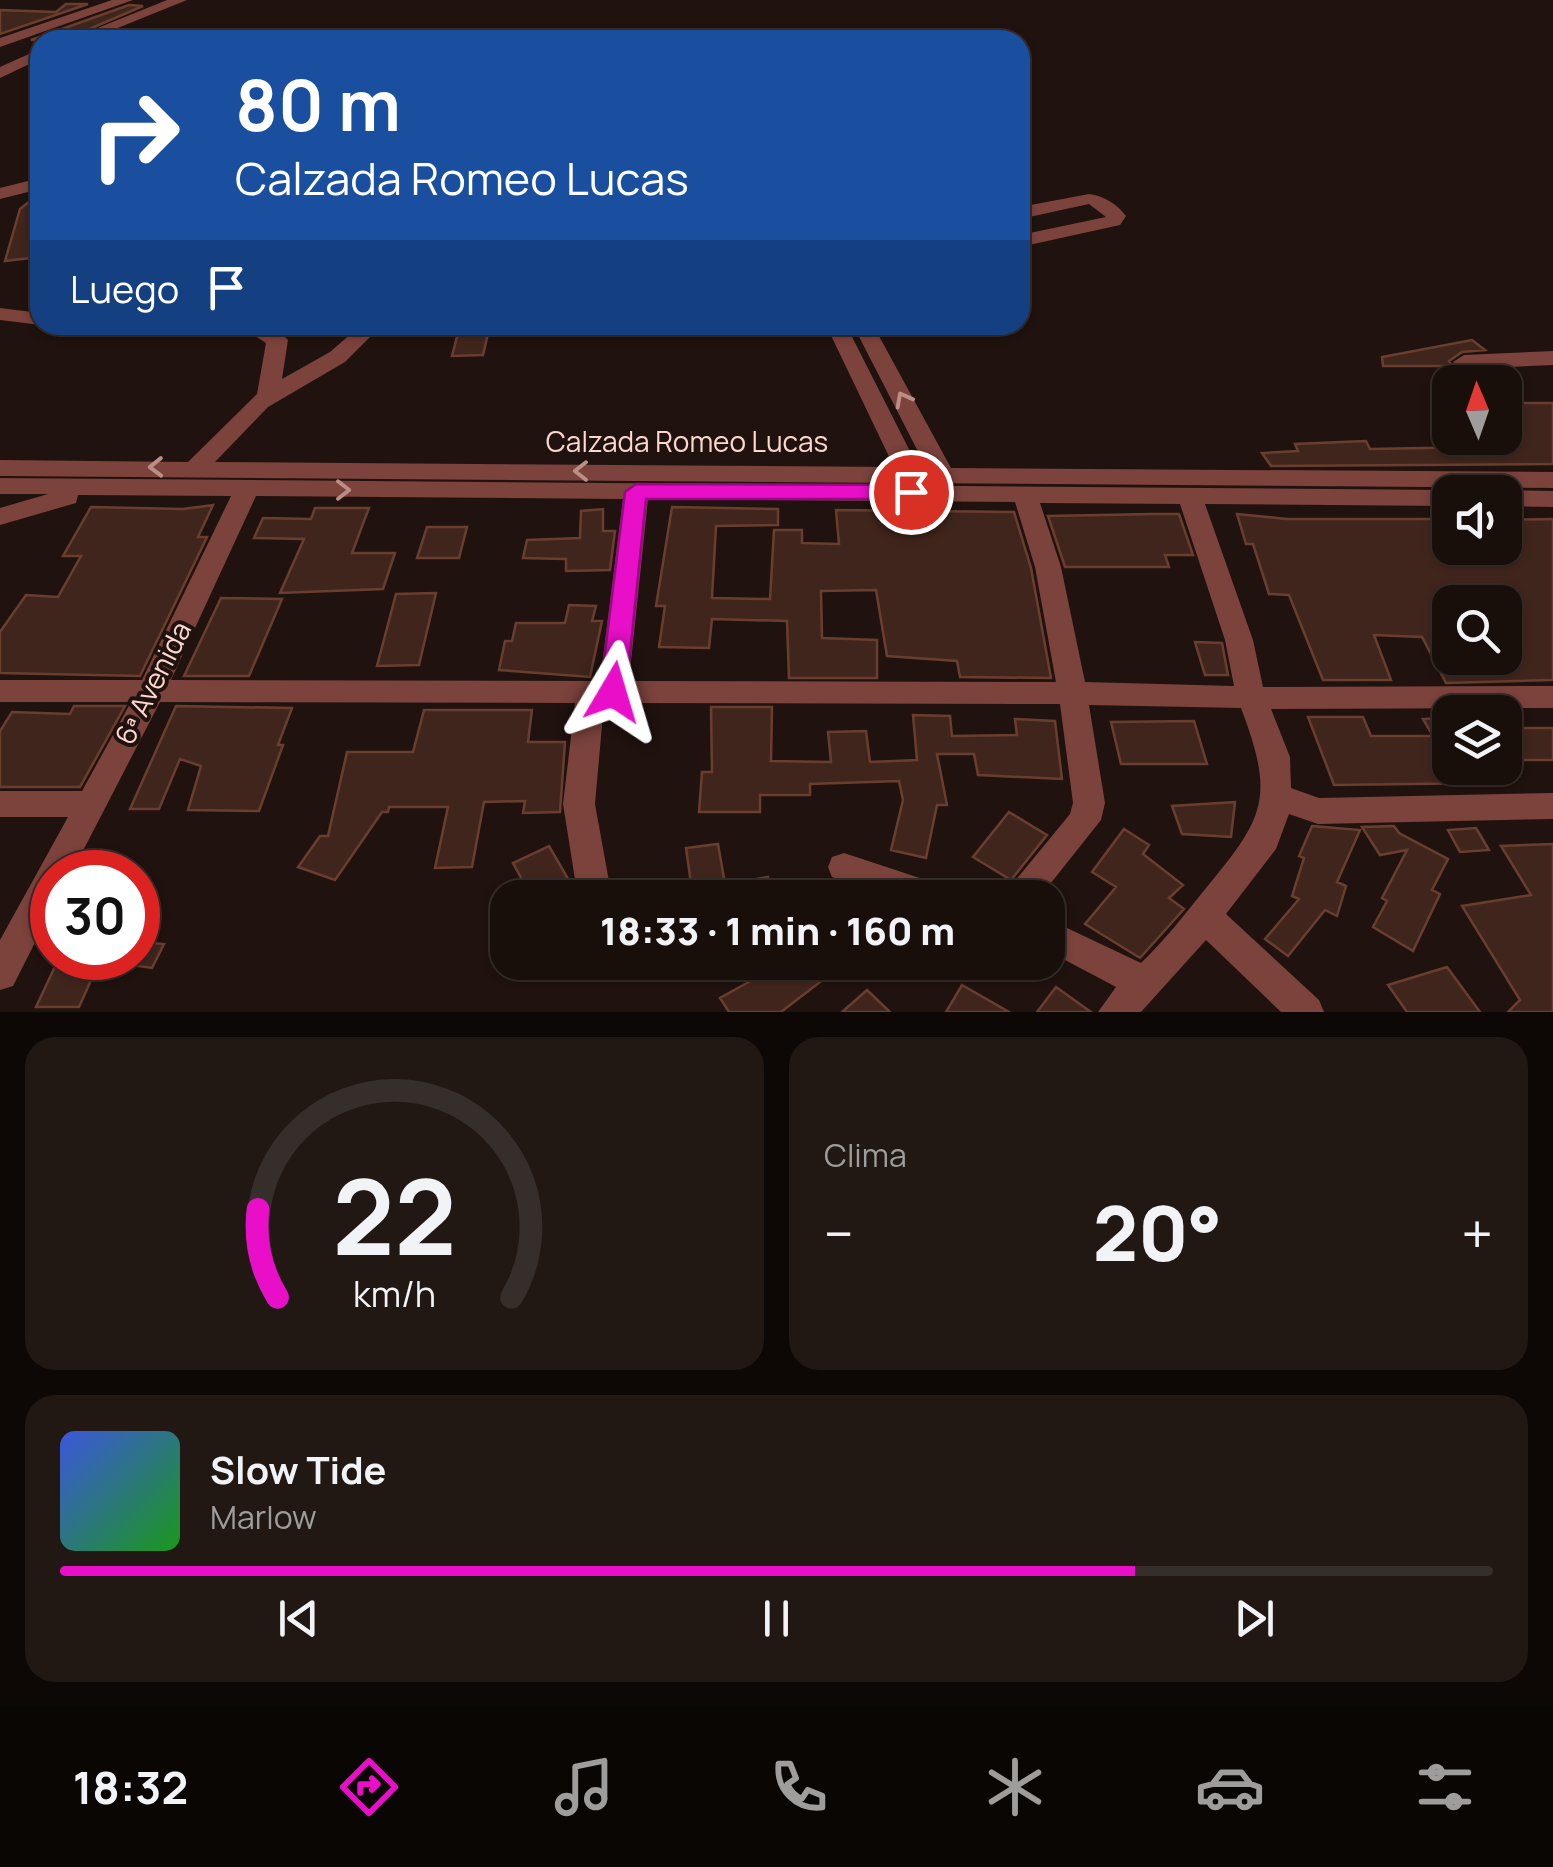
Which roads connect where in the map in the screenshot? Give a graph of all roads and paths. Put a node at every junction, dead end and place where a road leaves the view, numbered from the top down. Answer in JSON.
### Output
{"nodes":[{"id":1,"x":125,"y":0,"type":"edge"},
{"id":2,"x":180,"y":0,"type":"edge"},
{"id":3,"x":0,"y":26,"type":"edge"},
{"id":4,"x":42,"y":28,"type":"junction"},
{"id":5,"x":36,"y":30,"type":"edge"},
{"id":6,"x":101,"y":30,"type":"edge"},
{"id":7,"x":30,"y":32,"type":"edge"},
{"id":8,"x":0,"y":42,"type":"edge"},
{"id":9,"x":30,"y":58,"type":"edge"},
{"id":10,"x":0,"y":72,"type":"edge"},
{"id":11,"x":30,"y":186,"type":"edge"},
{"id":12,"x":0,"y":194,"type":"edge"},
{"id":13,"x":1030,"y":211,"type":"edge"},
{"id":14,"x":1030,"y":240,"type":"edge"},
{"id":15,"x":0,"y":314,"type":"edge"},
{"id":16,"x":30,"y":318,"type":"edge"},
{"id":17,"x":267,"y":335,"type":"edge"},
{"id":18,"x":364,"y":335,"type":"edge"},
{"id":19,"x":841,"y":335,"type":"edge"},
{"id":20,"x":868,"y":335,"type":"edge"},
{"id":21,"x":1553,"y":358,"type":"edge"},
{"id":22,"x":1464,"y":362,"type":"dead end"},
{"id":23,"x":268,"y":396,"type":"junction"},
{"id":24,"x":197,"y":467,"type":"junction"},
{"id":25,"x":0,"y":468,"type":"edge"},
{"id":26,"x":908,"y":473,"type":"junction"},
{"id":27,"x":942,"y":474,"type":"junction"},
{"id":28,"x":1553,"y":480,"type":"edge"},
{"id":29,"x":0,"y":486,"type":"edge"},
{"id":30,"x":97,"y":490,"type":"junction"},
{"id":31,"x":246,"y":490,"type":"junction"},
{"id":32,"x":636,"y":492,"type":"junction"},
{"id":33,"x":1024,"y":492,"type":"junction"},
{"id":34,"x":1188,"y":495,"type":"junction"},
{"id":35,"x":1432,"y":498,"type":"edge"},
{"id":36,"x":1522,"y":498,"type":"edge"},
{"id":37,"x":1553,"y":499,"type":"edge"},
{"id":38,"x":0,"y":517,"type":"edge"},
{"id":39,"x":152,"y":690,"type":"junction"},
{"id":40,"x":0,"y":691,"type":"edge"},
{"id":41,"x":602,"y":692,"type":"junction"},
{"id":42,"x":1072,"y":693,"type":"junction"},
{"id":43,"x":1251,"y":696,"type":"junction"},
{"id":44,"x":1553,"y":697,"type":"edge"},
{"id":45,"x":1275,"y":795,"type":"junction"},
{"id":46,"x":0,"y":804,"type":"edge"},
{"id":47,"x":90,"y":804,"type":"junction"},
{"id":48,"x":1553,"y":806,"type":"edge"},
{"id":49,"x":67,"y":850,"type":"edge"},
{"id":50,"x":844,"y":867,"type":"dead end"},
{"id":51,"x":592,"y":880,"type":"edge"},
{"id":52,"x":882,"y":880,"type":"edge"},
{"id":53,"x":1033,"y":880,"type":"edge"},
{"id":54,"x":1204,"y":917,"type":"junction"},
{"id":55,"x":30,"y":919,"type":"edge"},
{"id":56,"x":1065,"y":943,"type":"edge"},
{"id":57,"x":0,"y":974,"type":"edge"},
{"id":58,"x":1144,"y":983,"type":"junction"},
{"id":59,"x":1116,"y":1012,"type":"edge"},
{"id":60,"x":1306,"y":1012,"type":"edge"}],
"edges":[{"from":1,"to":4,"type":"street"},
{"from":2,"to":6,"type":"street"},
{"from":3,"to":4,"type":"street"},
{"from":4,"to":5,"type":"street"},
{"from":7,"to":8,"type":"street"},
{"from":9,"to":10,"type":"street"},
{"from":11,"to":12,"type":"street"},
{"from":13,"to":14,"type":"street"},
{"from":15,"to":16,"type":"street"},
{"from":17,"to":23,"type":"street"},
{"from":18,"to":23,"type":"street"},
{"from":19,"to":26,"type":"street"},
{"from":27,"to":20,"type":"street","one_way":true},
{"from":21,"to":22,"type":"street"},
{"from":23,"to":24,"type":"street"},
{"from":24,"to":25,"type":"street","name":"Calzada Romeo Lucas","one_way":true},
{"from":26,"to":24,"type":"street","name":"Calzada Romeo Lucas","one_way":true},
{"from":26,"to":27,"type":"street","name":"Calzada Romeo Lucas"},
{"from":27,"to":28,"type":"street","name":"Calzada Romeo Lucas"},
{"from":29,"to":30,"type":"street","name":"Calzada Romeo Lucas"},
{"from":30,"to":31,"type":"street","name":"Calzada Romeo Lucas"},
{"from":30,"to":38,"type":"street"},
{"from":31,"to":32,"type":"street","name":"Calzada Romeo Lucas","one_way":true},
{"from":31,"to":39,"type":"street","name":"6ª Avenida"},
{"from":32,"to":33,"type":"street","name":"Calzada Romeo Lucas"},
{"from":32,"to":41,"type":"street"},
{"from":33,"to":34,"type":"street","name":"Calzada Romeo Lucas"},
{"from":33,"to":42,"type":"street"},
{"from":34,"to":35,"type":"street","name":"Calzada Romeo Lucas"},
{"from":34,"to":43,"type":"street"},
{"from":36,"to":37,"type":"street"},
{"from":39,"to":40,"type":"street"},
{"from":39,"to":41,"type":"street"},
{"from":39,"to":47,"type":"street","name":"6ª Avenida"},
{"from":41,"to":42,"type":"street"},
{"from":41,"to":51,"type":"street"},
{"from":42,"to":43,"type":"street"},
{"from":42,"to":53,"type":"street"},
{"from":43,"to":44,"type":"street"},
{"from":43,"to":45,"type":"street"},
{"from":45,"to":48,"type":"street"},
{"from":45,"to":54,"type":"street"},
{"from":46,"to":47,"type":"street"},
{"from":47,"to":49,"type":"street","name":"6ª Avenida"},
{"from":50,"to":52,"type":"street"},
{"from":54,"to":58,"type":"street"},
{"from":54,"to":60,"type":"street"},
{"from":55,"to":57,"type":"street","name":"6ª Avenida"},
{"from":56,"to":58,"type":"street"},
{"from":58,"to":59,"type":"street"}]}
